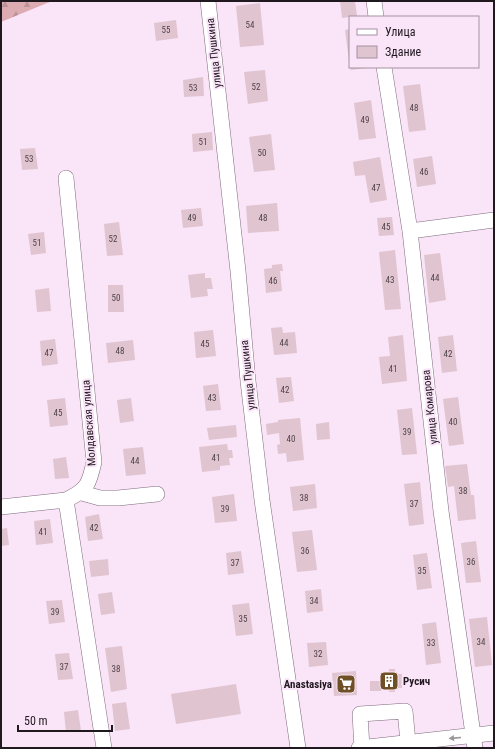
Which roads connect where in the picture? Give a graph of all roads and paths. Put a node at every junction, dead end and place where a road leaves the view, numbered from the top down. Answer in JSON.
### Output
{"nodes":[{"id":1,"x":208,"y":1,"type":"edge"},
{"id":2,"x":374,"y":1,"type":"edge"},
{"id":3,"x":376,"y":16,"type":"edge"},
{"id":4,"x":384,"y":68,"type":"edge"},
{"id":5,"x":66,"y":178,"type":"dead end"},
{"id":6,"x":494,"y":220,"type":"edge"},
{"id":7,"x":410,"y":231,"type":"junction"},
{"id":8,"x":82,"y":493,"type":"junction"},
{"id":9,"x":157,"y":494,"type":"dead end"},
{"id":10,"x":66,"y":500,"type":"junction"},
{"id":11,"x":1,"y":507,"type":"edge"},
{"id":12,"x":494,"y":733,"type":"edge"},
{"id":13,"x":408,"y":742,"type":"junction"},
{"id":14,"x":474,"y":742,"type":"edge"},
{"id":15,"x":104,"y":748,"type":"edge"},
{"id":16,"x":298,"y":748,"type":"edge"},
{"id":17,"x":360,"y":748,"type":"edge"},
{"id":18,"x":362,"y":748,"type":"edge"}],
"edges":[{"from":1,"to":16,"type":"street","name":"улица Пушкина"},
{"from":2,"to":3,"type":"street"},
{"from":4,"to":7,"type":"street","name":"улица Комарова"},
{"from":5,"to":8,"type":"street","name":"Молдавская улица"},
{"from":6,"to":7,"type":"street"},
{"from":7,"to":14,"type":"street","name":"улица Комарова"},
{"from":8,"to":9,"type":"street"},
{"from":8,"to":10,"type":"street"},
{"from":10,"to":11,"type":"street"},
{"from":10,"to":15,"type":"street"},
{"from":12,"to":14,"type":"street"},
{"from":14,"to":13,"type":"street","one_way":true},
{"from":13,"to":18,"type":"street"},
{"from":13,"to":18,"type":"street"},
{"from":17,"to":18,"type":"street"}]}
